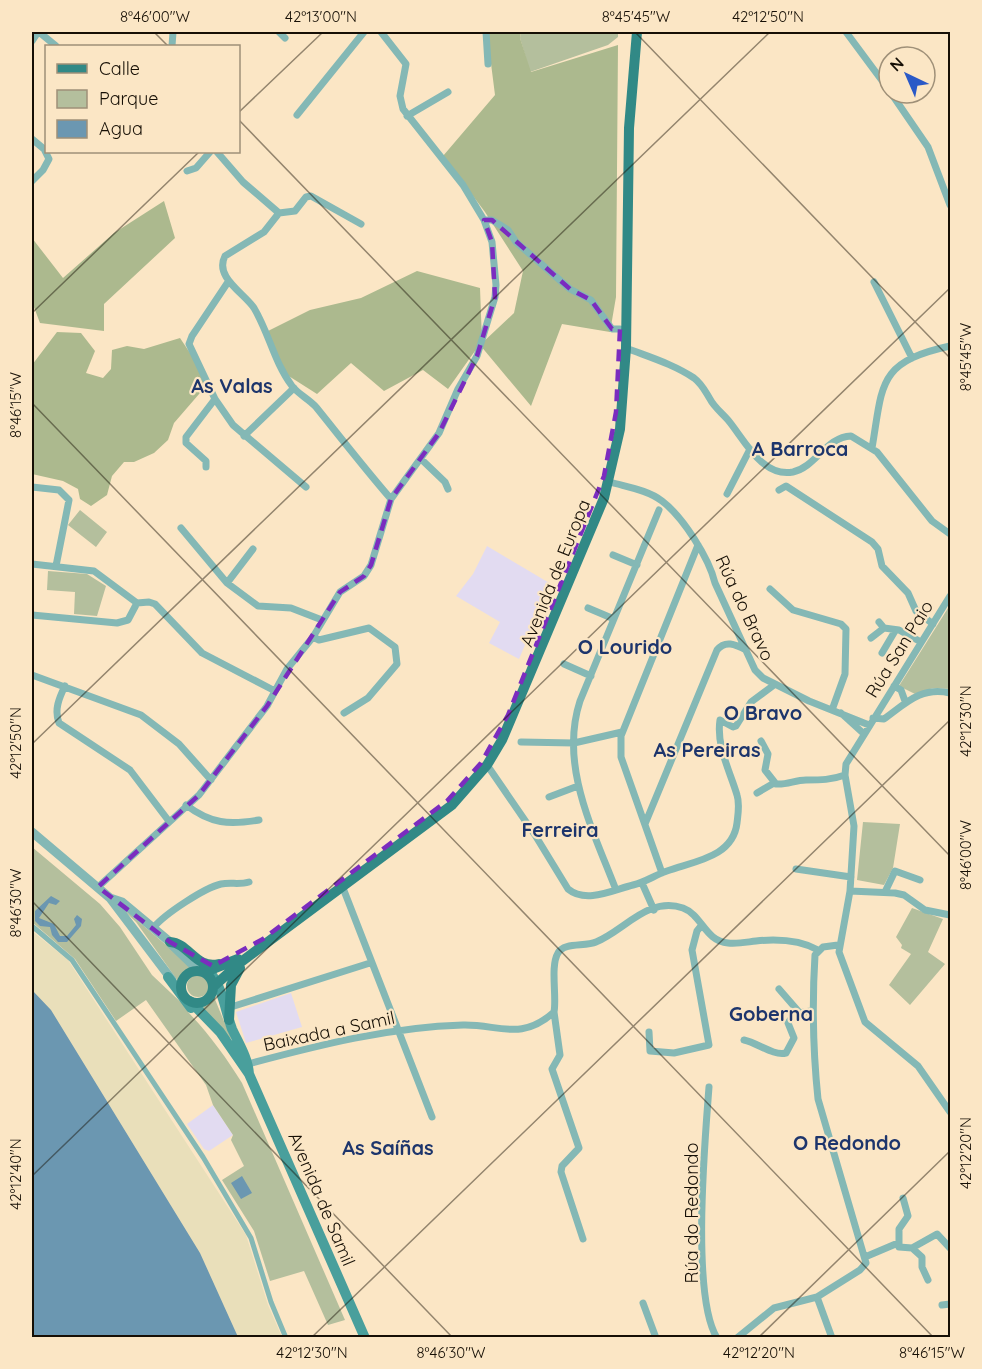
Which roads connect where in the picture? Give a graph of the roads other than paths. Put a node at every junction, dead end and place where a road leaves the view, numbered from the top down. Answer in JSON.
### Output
{"nodes":[{"id":1,"x":39,"y":32,"type":"edge"},
{"id":2,"x":279,"y":32,"type":"edge"},
{"id":3,"x":364,"y":32,"type":"edge"},
{"id":4,"x":381,"y":32,"type":"edge"},
{"id":5,"x":486,"y":32,"type":"edge"},
{"id":6,"x":630,"y":32,"type":"edge"},
{"id":7,"x":637,"y":32,"type":"edge"},
{"id":8,"x":846,"y":32,"type":"edge"},
{"id":9,"x":285,"y":38,"type":"dead end"},
{"id":10,"x":32,"y":41,"type":"edge"},
{"id":11,"x":55,"y":45,"type":"edge"},
{"id":12,"x":488,"y":64,"type":"dead end"},
{"id":13,"x":877,"y":74,"type":"edge"},
{"id":14,"x":448,"y":92,"type":"dead end"},
{"id":15,"x":900,"y":105,"type":"edge"},
{"id":16,"x":297,"y":115,"type":"dead end"},
{"id":17,"x":407,"y":116,"type":"junction"},
{"id":18,"x":32,"y":139,"type":"edge"},
{"id":19,"x":45,"y":149,"type":"edge"},
{"id":20,"x":47,"y":153,"type":"edge"},
{"id":21,"x":209,"y":153,"type":"edge"},
{"id":22,"x":218,"y":153,"type":"edge"},
{"id":23,"x":187,"y":171,"type":"dead end"},
{"id":24,"x":32,"y":182,"type":"edge"},
{"id":25,"x":951,"y":205,"type":"edge"},
{"id":26,"x":279,"y":213,"type":"junction"},
{"id":27,"x":484,"y":220,"type":"junction"},
{"id":28,"x":361,"y":224,"type":"dead end"},
{"id":29,"x":228,"y":282,"type":"junction"},
{"id":30,"x":874,"y":282,"type":"dead end"},
{"id":31,"x":620,"y":329,"type":"junction"},
{"id":32,"x":951,"y":346,"type":"edge"},
{"id":33,"x":626,"y":348,"type":"junction"},
{"id":34,"x":912,"y":357,"type":"junction"},
{"id":35,"x":294,"y":388,"type":"junction"},
{"id":36,"x":215,"y":399,"type":"junction"},
{"id":37,"x":244,"y":436,"type":"junction"},
{"id":38,"x":872,"y":448,"type":"junction"},
{"id":39,"x":750,"y":449,"type":"junction"},
{"id":40,"x":421,"y":459,"type":"junction"},
{"id":41,"x":206,"y":467,"type":"dead end"},
{"id":42,"x":610,"y":482,"type":"junction"},
{"id":43,"x":32,"y":487,"type":"edge"},
{"id":44,"x":306,"y":487,"type":"dead end"},
{"id":45,"x":448,"y":489,"type":"dead end"},
{"id":46,"x":779,"y":490,"type":"dead end"},
{"id":47,"x":727,"y":494,"type":"dead end"},
{"id":48,"x":655,"y":497,"type":"junction"},
{"id":49,"x":391,"y":499,"type":"junction"},
{"id":50,"x":659,"y":510,"type":"junction"},
{"id":51,"x":670,"y":510,"type":"junction"},
{"id":52,"x":182,"y":528,"type":"dead end"},
{"id":53,"x":951,"y":534,"type":"edge"},
{"id":54,"x":698,"y":545,"type":"junction"},
{"id":55,"x":253,"y":549,"type":"dead end"},
{"id":56,"x":613,"y":555,"type":"dead end"},
{"id":57,"x":32,"y":564,"type":"edge"},
{"id":58,"x":637,"y":565,"type":"junction"},
{"id":59,"x":56,"y":566,"type":"junction"},
{"id":60,"x":227,"y":583,"type":"junction"},
{"id":61,"x":770,"y":589,"type":"dead end"},
{"id":62,"x":951,"y":596,"type":"edge"},
{"id":63,"x":137,"y":603,"type":"junction"},
{"id":64,"x":588,"y":608,"type":"dead end"},
{"id":65,"x":32,"y":615,"type":"edge"},
{"id":66,"x":614,"y":619,"type":"junction"},
{"id":67,"x":322,"y":620,"type":"junction"},
{"id":68,"x":879,"y":622,"type":"dead end"},
{"id":69,"x":933,"y":624,"type":"junction"},
{"id":70,"x":884,"y":628,"type":"junction"},
{"id":71,"x":895,"y":631,"type":"junction"},
{"id":72,"x":740,"y":632,"type":"junction"},
{"id":73,"x":313,"y":637,"type":"junction"},
{"id":74,"x":871,"y":638,"type":"dead end"},
{"id":75,"x":921,"y":642,"type":"junction"},
{"id":76,"x":730,"y":643,"type":"junction"},
{"id":77,"x":746,"y":650,"type":"junction"},
{"id":78,"x":882,"y":653,"type":"dead end"},
{"id":79,"x":564,"y":664,"type":"dead end"},
{"id":80,"x":32,"y":675,"type":"edge"},
{"id":81,"x":591,"y":676,"type":"junction"},
{"id":82,"x":774,"y":685,"type":"junction"},
{"id":83,"x":65,"y":686,"type":"junction"},
{"id":84,"x":894,"y":686,"type":"junction"},
{"id":85,"x":275,"y":691,"type":"junction"},
{"id":86,"x":951,"y":693,"type":"edge"},
{"id":87,"x":904,"y":700,"type":"junction"},
{"id":88,"x":832,"y":710,"type":"junction"},
{"id":89,"x":344,"y":713,"type":"dead end"},
{"id":90,"x":841,"y":713,"type":"junction"},
{"id":91,"x":871,"y":722,"type":"junction"},
{"id":92,"x":622,"y":732,"type":"junction"},
{"id":93,"x":863,"y":733,"type":"junction"},
{"id":94,"x":761,"y":741,"type":"dead end"},
{"id":95,"x":520,"y":742,"type":"dead end"},
{"id":96,"x":572,"y":743,"type":"junction"},
{"id":97,"x":487,"y":765,"type":"junction"},
{"id":98,"x":845,"y":775,"type":"junction"},
{"id":99,"x":211,"y":780,"type":"junction"},
{"id":100,"x":774,"y":783,"type":"junction"},
{"id":101,"x":579,"y":786,"type":"junction"},
{"id":102,"x":757,"y":793,"type":"dead end"},
{"id":103,"x":549,"y":797,"type":"dead end"},
{"id":104,"x":186,"y":805,"type":"junction"},
{"id":105,"x":168,"y":820,"type":"junction"},
{"id":106,"x":259,"y":820,"type":"dead end"},
{"id":107,"x":645,"y":824,"type":"junction"},
{"id":108,"x":32,"y":832,"type":"edge"},
{"id":109,"x":796,"y":869,"type":"dead end"},
{"id":110,"x":662,"y":873,"type":"junction"},
{"id":111,"x":851,"y":877,"type":"junction"},
{"id":112,"x":920,"y":880,"type":"dead end"},
{"id":113,"x":249,"y":882,"type":"dead end"},
{"id":114,"x":642,"y":883,"type":"junction"},
{"id":115,"x":98,"y":887,"type":"junction"},
{"id":116,"x":343,"y":888,"type":"junction"},
{"id":117,"x":616,"y":890,"type":"junction"},
{"id":118,"x":850,"y":891,"type":"junction"},
{"id":119,"x":885,"y":892,"type":"junction"},
{"id":120,"x":110,"y":898,"type":"junction"},
{"id":121,"x":654,"y":910,"type":"junction"},
{"id":122,"x":951,"y":915,"type":"edge"},
{"id":123,"x":32,"y":926,"type":"edge"},
{"id":124,"x":701,"y":926,"type":"junction"},
{"id":125,"x":153,"y":927,"type":"junction"},
{"id":126,"x":170,"y":942,"type":"junction"},
{"id":127,"x":265,"y":942,"type":"junction"},
{"id":128,"x":838,"y":945,"type":"junction"},
{"id":129,"x":818,"y":950,"type":"junction"},
{"id":130,"x":370,"y":963,"type":"junction"},
{"id":131,"x":204,"y":971,"type":"junction"},
{"id":132,"x":168,"y":977,"type":"junction"},
{"id":133,"x":214,"y":987,"type":"junction"},
{"id":134,"x":780,"y":989,"type":"dead end"},
{"id":135,"x":182,"y":991,"type":"junction"},
{"id":136,"x":190,"y":1001,"type":"junction"},
{"id":137,"x":231,"y":1007,"type":"junction"},
{"id":138,"x":812,"y":1011,"type":"junction"},
{"id":139,"x":554,"y":1012,"type":"junction"},
{"id":140,"x":799,"y":1012,"type":"junction"},
{"id":141,"x":229,"y":1020,"type":"junction"},
{"id":142,"x":398,"y":1031,"type":"junction"},
{"id":143,"x":649,"y":1032,"type":"dead end"},
{"id":144,"x":222,"y":1037,"type":"junction"},
{"id":145,"x":744,"y":1040,"type":"dead end"},
{"id":146,"x":248,"y":1069,"type":"junction"},
{"id":147,"x":709,"y":1088,"type":"dead end"},
{"id":148,"x":951,"y":1112,"type":"edge"},
{"id":149,"x":432,"y":1116,"type":"dead end"},
{"id":150,"x":903,"y":1198,"type":"dead end"},
{"id":151,"x":583,"y":1239,"type":"dead end"},
{"id":152,"x":898,"y":1243,"type":"junction"},
{"id":153,"x":912,"y":1248,"type":"junction"},
{"id":154,"x":951,"y":1248,"type":"edge"},
{"id":155,"x":865,"y":1257,"type":"junction"},
{"id":156,"x":928,"y":1280,"type":"dead end"},
{"id":157,"x":817,"y":1297,"type":"junction"},
{"id":158,"x":643,"y":1303,"type":"dead end"},
{"id":159,"x":951,"y":1304,"type":"edge"},
{"id":160,"x":942,"y":1305,"type":"dead end"},
{"id":161,"x":286,"y":1338,"type":"edge"},
{"id":162,"x":365,"y":1338,"type":"edge"},
{"id":163,"x":656,"y":1338,"type":"edge"},
{"id":164,"x":717,"y":1338,"type":"edge"},
{"id":165,"x":737,"y":1338,"type":"edge"},
{"id":166,"x":832,"y":1338,"type":"edge"}],
"edges":[{"from":1,"to":10,"type":"street"},
{"from":1,"to":11,"type":"street"},
{"from":2,"to":9,"type":"street"},
{"from":3,"to":16,"type":"street"},
{"from":4,"to":17,"type":"street"},
{"from":5,"to":12,"type":"street"},
{"from":6,"to":31,"type":"main road","name":"Avenida de Europa"},
{"from":7,"to":33,"type":"main road","name":"Avenida de Europa"},
{"from":8,"to":13,"type":"street"},
{"from":14,"to":17,"type":"street"},
{"from":15,"to":25,"type":"street"},
{"from":17,"to":27,"type":"street"},
{"from":18,"to":19,"type":"street"},
{"from":20,"to":24,"type":"street"},
{"from":21,"to":23,"type":"street"},
{"from":22,"to":26,"type":"street"},
{"from":26,"to":28,"type":"street"},
{"from":26,"to":29,"type":"street"},
{"from":27,"to":31,"type":"street"},
{"from":27,"to":40,"type":"street"},
{"from":29,"to":35,"type":"street"},
{"from":29,"to":36,"type":"street"},
{"from":30,"to":34,"type":"street"},
{"from":31,"to":127,"type":"main road","name":"Avenida de Europa"},
{"from":32,"to":34,"type":"street"},
{"from":33,"to":39,"type":"street"},
{"from":33,"to":42,"type":"main road","name":"Avenida de Europa"},
{"from":34,"to":38,"type":"street"},
{"from":35,"to":37,"type":"street"},
{"from":35,"to":49,"type":"street"},
{"from":36,"to":37,"type":"street"},
{"from":36,"to":41,"type":"street"},
{"from":37,"to":44,"type":"street"},
{"from":38,"to":39,"type":"street"},
{"from":38,"to":53,"type":"street"},
{"from":39,"to":47,"type":"street"},
{"from":40,"to":45,"type":"street"},
{"from":40,"to":49,"type":"street"},
{"from":42,"to":48,"type":"street","name":"Rúa do Bravo"},
{"from":42,"to":97,"type":"main road","name":"Avenida de Europa"},
{"from":43,"to":59,"type":"street"},
{"from":46,"to":69,"type":"street"},
{"from":48,"to":50,"type":"street"},
{"from":48,"to":51,"type":"street","name":"Rúa do Bravo"},
{"from":49,"to":67,"type":"street"},
{"from":50,"to":51,"type":"street"},
{"from":50,"to":58,"type":"street"},
{"from":51,"to":54,"type":"street","name":"Rúa do Bravo"},
{"from":52,"to":60,"type":"street"},
{"from":54,"to":72,"type":"street","name":"Rúa do Bravo"},
{"from":54,"to":92,"type":"street"},
{"from":55,"to":60,"type":"street"},
{"from":56,"to":58,"type":"street"},
{"from":57,"to":59,"type":"street"},
{"from":58,"to":66,"type":"street"},
{"from":59,"to":63,"type":"street"},
{"from":60,"to":67,"type":"street"},
{"from":61,"to":88,"type":"street"},
{"from":62,"to":69,"type":"street","name":"Rúa San Paio"},
{"from":63,"to":65,"type":"street"},
{"from":63,"to":85,"type":"street"},
{"from":64,"to":66,"type":"street"},
{"from":66,"to":81,"type":"street"},
{"from":67,"to":73,"type":"street"},
{"from":68,"to":70,"type":"street"},
{"from":69,"to":75,"type":"street","name":"Rúa San Paio"},
{"from":70,"to":71,"type":"street"},
{"from":70,"to":74,"type":"street"},
{"from":71,"to":75,"type":"street"},
{"from":71,"to":78,"type":"street"},
{"from":72,"to":76,"type":"street"},
{"from":72,"to":77,"type":"street","name":"Rúa do Bravo"},
{"from":73,"to":85,"type":"street"},
{"from":73,"to":89,"type":"street"},
{"from":75,"to":84,"type":"street","name":"Rúa San Paio"},
{"from":76,"to":77,"type":"street"},
{"from":76,"to":107,"type":"street"},
{"from":77,"to":82,"type":"street","name":"Rúa do Bravo"},
{"from":79,"to":81,"type":"street"},
{"from":80,"to":83,"type":"street"},
{"from":81,"to":96,"type":"street"},
{"from":82,"to":88,"type":"street","name":"Rúa do Bravo"},
{"from":82,"to":110,"type":"street"},
{"from":83,"to":99,"type":"street"},
{"from":83,"to":105,"type":"street"},
{"from":84,"to":87,"type":"street"},
{"from":84,"to":91,"type":"street","name":"Rúa San Paio"},
{"from":85,"to":99,"type":"street"},
{"from":86,"to":87,"type":"street","name":"Rúa San Paio"},
{"from":87,"to":91,"type":"street","name":"Rúa San Paio"},
{"from":88,"to":90,"type":"street","name":"Rúa do Bravo"},
{"from":90,"to":91,"type":"street","name":"Rúa do Bravo"},
{"from":90,"to":93,"type":"street","name":"Rúa do Bravo"},
{"from":91,"to":93,"type":"street","name":"Rúa San Paio"},
{"from":92,"to":96,"type":"street"},
{"from":92,"to":107,"type":"street"},
{"from":93,"to":98,"type":"street","name":"Rúa San Paio"},
{"from":94,"to":100,"type":"street"},
{"from":95,"to":96,"type":"street"},
{"from":96,"to":101,"type":"street"},
{"from":97,"to":116,"type":"main road","name":"Avenida de Europa"},
{"from":97,"to":117,"type":"street"},
{"from":98,"to":100,"type":"street"},
{"from":98,"to":111,"type":"street"},
{"from":99,"to":104,"type":"street"},
{"from":100,"to":102,"type":"street"},
{"from":101,"to":103,"type":"street"},
{"from":101,"to":117,"type":"street"},
{"from":104,"to":105,"type":"street"},
{"from":104,"to":106,"type":"street"},
{"from":105,"to":115,"type":"street"},
{"from":107,"to":110,"type":"street"},
{"from":108,"to":115,"type":"street","name":"Avenida de Samil"},
{"from":109,"to":111,"type":"street"},
{"from":110,"to":114,"type":"street"},
{"from":111,"to":118,"type":"street"},
{"from":112,"to":119,"type":"street"},
{"from":113,"to":125,"type":"street"},
{"from":114,"to":117,"type":"street"},
{"from":114,"to":121,"type":"street"},
{"from":115,"to":120,"type":"street","name":"Avenida de Samil"},
{"from":116,"to":127,"type":"main road","name":"Avenida de Europa"},
{"from":116,"to":130,"type":"street"},
{"from":118,"to":119,"type":"street"},
{"from":118,"to":128,"type":"street"},
{"from":119,"to":122,"type":"street"},
{"from":120,"to":125,"type":"street","name":"Avenida de Samil"},
{"from":120,"to":132,"type":"street","name":"Avenida de Samil"},
{"from":121,"to":124,"type":"street"},
{"from":121,"to":139,"type":"street"},
{"from":123,"to":161,"type":"street"},
{"from":124,"to":129,"type":"street"},
{"from":124,"to":143,"type":"street"},
{"from":125,"to":126,"type":"street","name":"Avenida de Samil"},
{"from":126,"to":127,"type":"main road"},
{"from":126,"to":131,"type":"street","name":"Avenida de Samil"},
{"from":127,"to":131,"type":"main road","name":"Avenida de Europa"},
{"from":127,"to":133,"type":"main road","name":"Avenida de Europa"},
{"from":127,"to":137,"type":"main road"},
{"from":128,"to":129,"type":"street"},
{"from":128,"to":148,"type":"street"},
{"from":129,"to":138,"type":"street"},
{"from":130,"to":137,"type":"street"},
{"from":130,"to":142,"type":"street"},
{"from":131,"to":133,"type":"main road","name":"Avenida de Samil"},
{"from":131,"to":135,"type":"main road"},
{"from":132,"to":135,"type":"street","name":"Avenida de Samil"},
{"from":132,"to":144,"type":"main road","name":"Avenida de Samil"},
{"from":133,"to":136,"type":"main road"},
{"from":133,"to":141,"type":"main road","name":"Avenida de Samil"},
{"from":134,"to":140,"type":"street"},
{"from":135,"to":136,"type":"main road"},
{"from":136,"to":144,"type":"main road","name":"Avenida de Samil"},
{"from":137,"to":141,"type":"main road"},
{"from":138,"to":140,"type":"street"},
{"from":138,"to":155,"type":"street"},
{"from":139,"to":142,"type":"street","name":"Baixada a Samil"},
{"from":139,"to":151,"type":"street"},
{"from":140,"to":145,"type":"street"},
{"from":141,"to":146,"type":"main road","name":"Avenida de Samil"},
{"from":142,"to":146,"type":"street","name":"Baixada a Samil"},
{"from":142,"to":149,"type":"street"},
{"from":144,"to":146,"type":"main road","name":"Avenida de Samil"},
{"from":146,"to":162,"type":"main road","name":"Avenida de Samil"},
{"from":147,"to":164,"type":"street","name":"Rúa do Redondo"},
{"from":150,"to":152,"type":"street"},
{"from":152,"to":153,"type":"street"},
{"from":152,"to":155,"type":"street"},
{"from":153,"to":154,"type":"street"},
{"from":153,"to":156,"type":"street"},
{"from":155,"to":157,"type":"street"},
{"from":157,"to":165,"type":"street"},
{"from":157,"to":166,"type":"street"},
{"from":158,"to":163,"type":"street"},
{"from":159,"to":160,"type":"street"}]}
